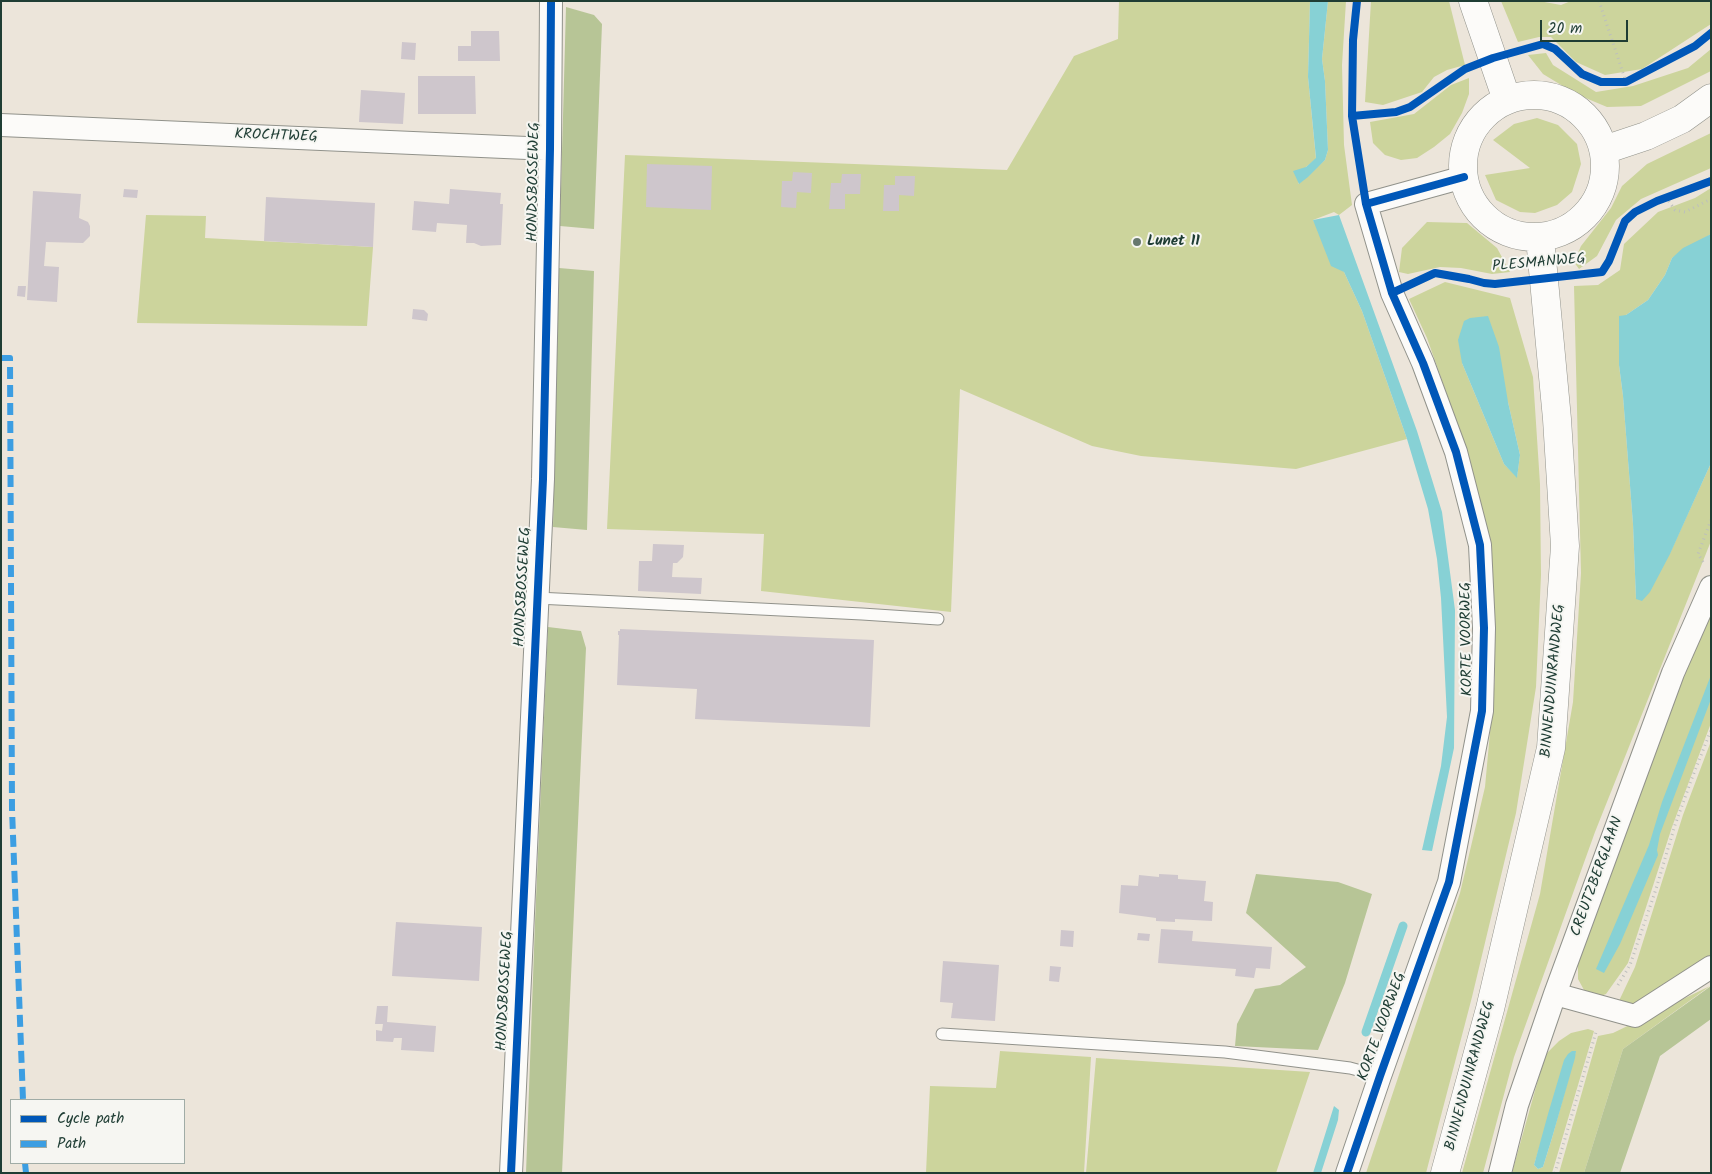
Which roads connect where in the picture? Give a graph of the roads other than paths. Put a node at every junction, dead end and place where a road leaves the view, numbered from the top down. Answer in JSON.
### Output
{"nodes":[{"id":1,"x":551,"y":1,"type":"edge"},
{"id":2,"x":1472,"y":1,"type":"edge"},
{"id":3,"x":1711,"y":98,"type":"edge"},
{"id":4,"x":1507,"y":100,"type":"junction"},
{"id":5,"x":1,"y":125,"type":"edge"},
{"id":6,"x":550,"y":149,"type":"junction"},
{"id":7,"x":1604,"y":150,"type":"junction"},
{"id":8,"x":1464,"y":177,"type":"junction"},
{"id":9,"x":1540,"y":238,"type":"junction"},
{"id":10,"x":1711,"y":587,"type":"edge"},
{"id":11,"x":537,"y":598,"type":"junction"},
{"id":12,"x":938,"y":619,"type":"dead end"},
{"id":13,"x":1711,"y":967,"type":"edge"},
{"id":14,"x":1555,"y":994,"type":"junction"},
{"id":15,"x":942,"y":1034,"type":"dead end"},
{"id":16,"x":1380,"y":1076,"type":"junction"},
{"id":17,"x":511,"y":1173,"type":"edge"},
{"id":18,"x":1347,"y":1173,"type":"edge"},
{"id":19,"x":1445,"y":1173,"type":"edge"},
{"id":20,"x":1500,"y":1173,"type":"edge"}],
"edges":[{"from":1,"to":6,"type":"street","name":"HONDSBOSSEWEG"},
{"from":2,"to":4,"type":"main road"},
{"from":3,"to":7,"type":"main road"},
{"from":4,"to":7,"type":"main road"},
{"from":4,"to":8,"type":"main road"},
{"from":5,"to":6,"type":"street","name":"KROCHTWEG"},
{"from":6,"to":11,"type":"street","name":"HONDSBOSSEWEG"},
{"from":7,"to":9,"type":"main road"},
{"from":8,"to":9,"type":"main road"},
{"from":8,"to":16,"type":"street","name":"KORTE VOORWEG"},
{"from":9,"to":19,"type":"main road","name":"BINNENDUINRANDWEG"},
{"from":10,"to":14,"type":"street","name":"CREUTZBERGLAAN"},
{"from":11,"to":12,"type":"lane"},
{"from":11,"to":17,"type":"street","name":"HONDSBOSSEWEG"},
{"from":13,"to":14,"type":"street"},
{"from":14,"to":20,"type":"street","name":"CREUTZBERGLAAN"},
{"from":15,"to":16,"type":"lane"},
{"from":16,"to":18,"type":"street","name":"KORTE VOORWEG"}]}
